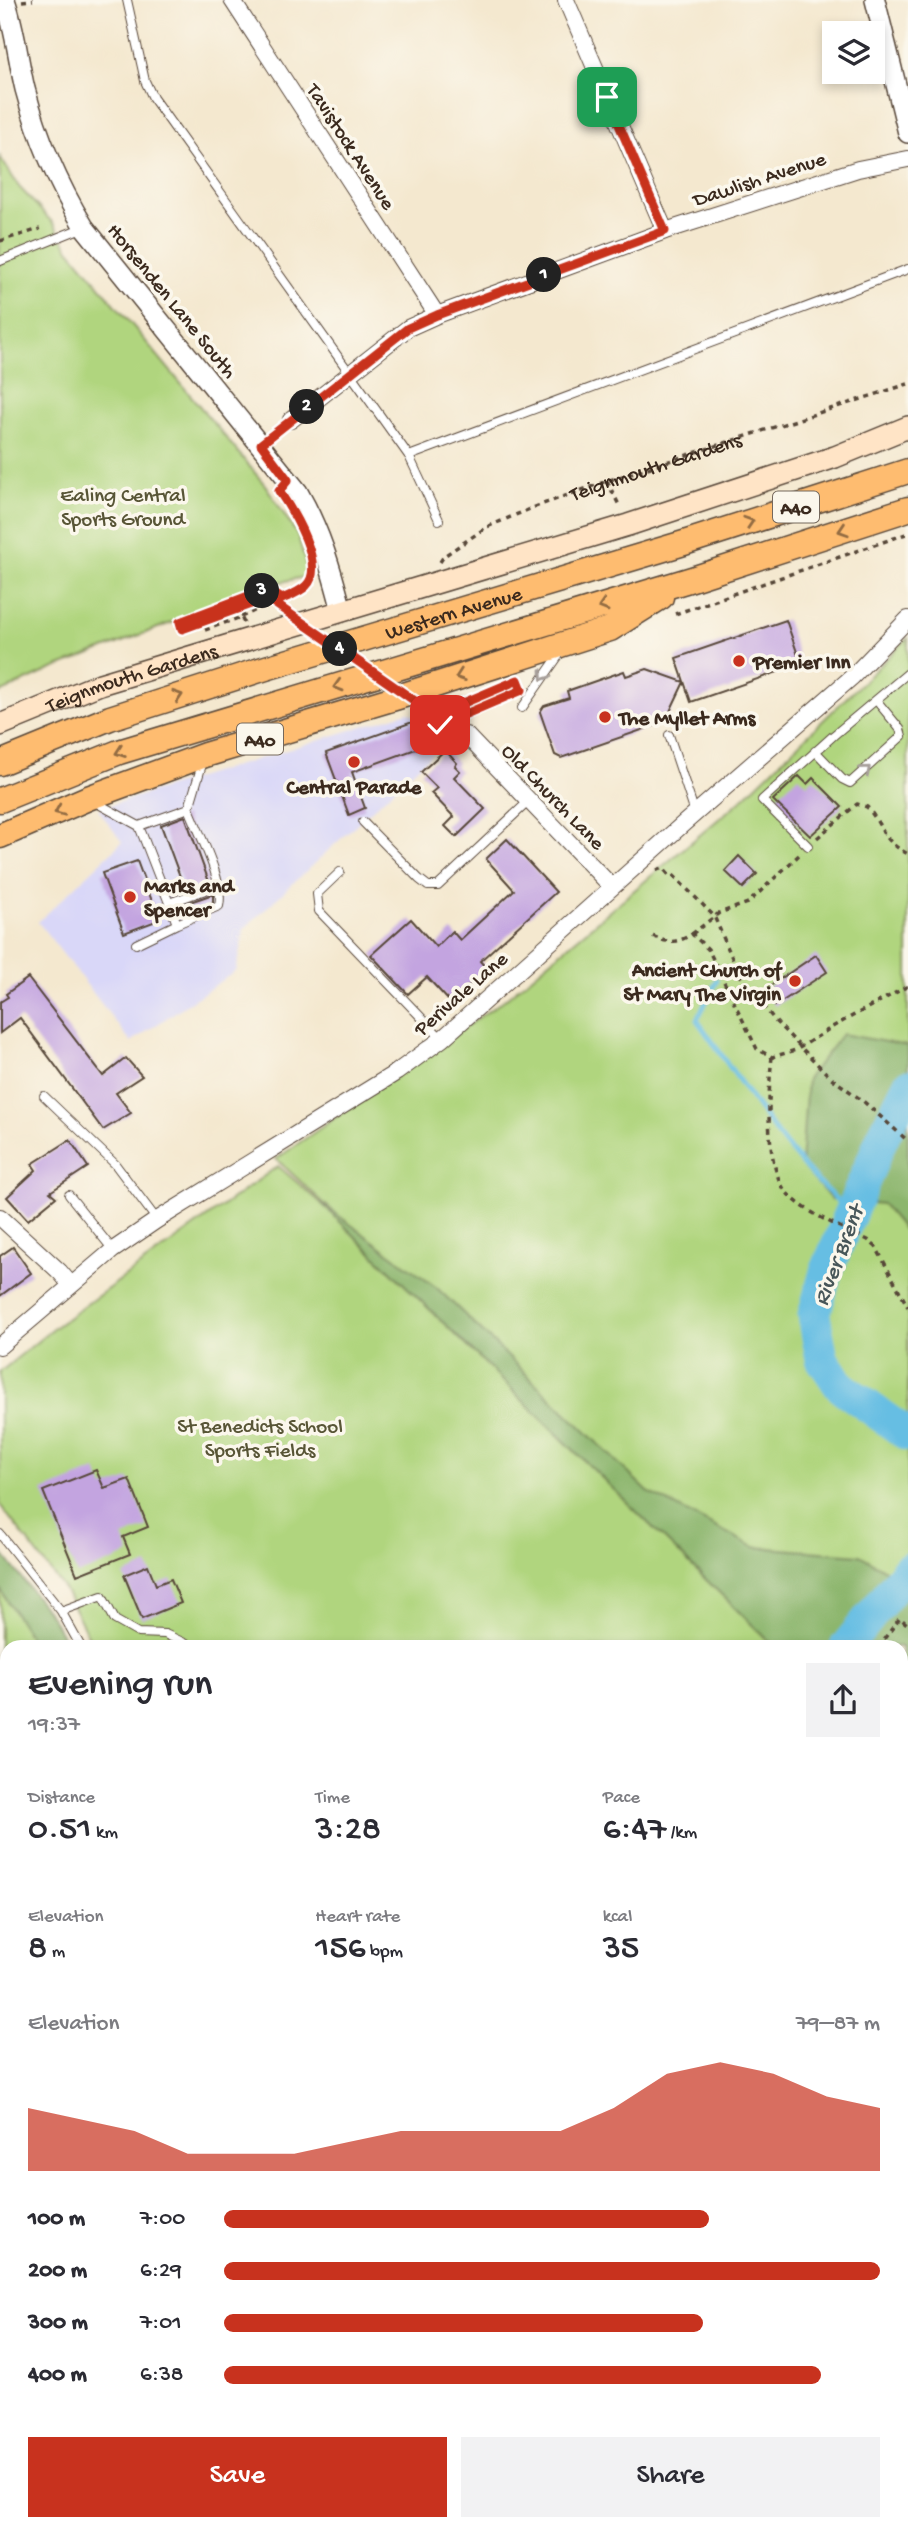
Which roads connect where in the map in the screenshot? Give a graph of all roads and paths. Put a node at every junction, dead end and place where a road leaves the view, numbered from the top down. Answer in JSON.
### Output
{"nodes":[{"id":1,"x":5,"y":0,"type":"edge"},
{"id":2,"x":127,"y":0,"type":"edge"},
{"id":3,"x":232,"y":0,"type":"edge"},
{"id":4,"x":566,"y":0,"type":"edge"},
{"id":5,"x":875,"y":0,"type":"edge"},
{"id":6,"x":908,"y":133,"type":"edge"},
{"id":7,"x":908,"y":159,"type":"edge"},
{"id":8,"x":84,"y":228,"type":"junction"},
{"id":9,"x":665,"y":231,"type":"junction"},
{"id":10,"x":0,"y":261,"type":"edge"},
{"id":11,"x":908,"y":269,"type":"edge"},
{"id":12,"x":437,"y":315,"type":"junction"},
{"id":13,"x":350,"y":373,"type":"junction"},
{"id":14,"x":908,"y":384,"type":"edge"},
{"id":15,"x":291,"y":420,"type":"joint"},
{"id":16,"x":908,"y":427,"type":"edge"},
{"id":17,"x":261,"y":444,"type":"junction"},
{"id":18,"x":409,"y":456,"type":"junction"},
{"id":19,"x":908,"y":471,"type":"edge"},
{"id":20,"x":607,"y":481,"type":"junction"},
{"id":21,"x":908,"y":509,"type":"edge"},
{"id":22,"x":439,"y":520,"type":"dead end"},
{"id":23,"x":628,"y":525,"type":"junction"},
{"id":24,"x":908,"y":533,"type":"edge"},
{"id":25,"x":311,"y":564,"type":"dead end"},
{"id":26,"x":692,"y":579,"type":"junction"},
{"id":27,"x":426,"y":585,"type":"junction"},
{"id":28,"x":306,"y":587,"type":"junction"},
{"id":29,"x":312,"y":587,"type":"dead end"},
{"id":30,"x":282,"y":599,"type":"junction"},
{"id":31,"x":341,"y":611,"type":"junction"},
{"id":32,"x":672,"y":614,"type":"dead end"},
{"id":33,"x":241,"y":617,"type":"dead end"},
{"id":34,"x":908,"y":619,"type":"edge"},
{"id":35,"x":567,"y":643,"type":"junction"},
{"id":36,"x":908,"y":673,"type":"edge"},
{"id":37,"x":506,"y":685,"type":"dead end"},
{"id":38,"x":522,"y":690,"type":"dead end"},
{"id":39,"x":876,"y":700,"type":"junction"},
{"id":40,"x":522,"y":708,"type":"dead end"},
{"id":41,"x":0,"y":725,"type":"edge"},
{"id":42,"x":440,"y":725,"type":"dead end"},
{"id":43,"x":466,"y":735,"type":"dead end"},
{"id":44,"x":669,"y":735,"type":"dead end"},
{"id":45,"x":816,"y":751,"type":"junction"},
{"id":46,"x":205,"y":755,"type":"junction"},
{"id":47,"x":0,"y":763,"type":"edge"},
{"id":48,"x":89,"y":798,"type":"junction"},
{"id":49,"x":0,"y":800,"type":"edge"},
{"id":50,"x":530,"y":800,"type":"junction"},
{"id":51,"x":189,"y":808,"type":"junction"},
{"id":52,"x":695,"y":813,"type":"junction"},
{"id":53,"x":363,"y":822,"type":"dead end"},
{"id":54,"x":138,"y":826,"type":"junction"},
{"id":55,"x":0,"y":836,"type":"edge"},
{"id":56,"x":808,"y":846,"type":"junction"},
{"id":57,"x":908,"y":854,"type":"edge"},
{"id":58,"x":654,"y":871,"type":"dead end"},
{"id":59,"x":340,"y":872,"type":"dead end"},
{"id":60,"x":219,"y":885,"type":"junction"},
{"id":61,"x":612,"y":887,"type":"junction"},
{"id":62,"x":169,"y":903,"type":"junction"},
{"id":63,"x":714,"y":916,"type":"junction"},
{"id":64,"x":177,"y":924,"type":"junction"},
{"id":65,"x":692,"y":934,"type":"junction"},
{"id":66,"x":653,"y":936,"type":"dead end"},
{"id":67,"x":135,"y":944,"type":"dead end"},
{"id":68,"x":908,"y":986,"type":"edge"},
{"id":69,"x":442,"y":1039,"type":"junction"},
{"id":70,"x":801,"y":1048,"type":"junction"},
{"id":71,"x":772,"y":1057,"type":"junction"},
{"id":72,"x":44,"y":1096,"type":"dead end"},
{"id":73,"x":908,"y":1141,"type":"edge"},
{"id":74,"x":69,"y":1195,"type":"dead end"},
{"id":75,"x":0,"y":1217,"type":"edge"},
{"id":76,"x":157,"y":1220,"type":"junction"},
{"id":77,"x":113,"y":1250,"type":"junction"},
{"id":78,"x":71,"y":1285,"type":"junction"},
{"id":79,"x":908,"y":1307,"type":"edge"},
{"id":80,"x":0,"y":1346,"type":"edge"},
{"id":81,"x":0,"y":1534,"type":"edge"},
{"id":82,"x":61,"y":1611,"type":"junction"},
{"id":83,"x":908,"y":1625,"type":"edge"},
{"id":84,"x":77,"y":1640,"type":"edge"},
{"id":85,"x":178,"y":1640,"type":"edge"},
{"id":86,"x":883,"y":1640,"type":"edge"}],
"edges":[{"from":1,"to":8,"type":"street","name":"Horsenden Lane South"},
{"from":2,"to":13,"type":"lane"},
{"from":3,"to":12,"type":"street","name":"Tavistock Avenue"},
{"from":4,"to":9,"type":"street"},
{"from":5,"to":6,"type":"street"},
{"from":7,"to":9,"type":"street","name":"Dawlish Avenue"},
{"from":8,"to":10,"type":"lane"},
{"from":8,"to":17,"type":"street","name":"Horsenden Lane South"},
{"from":9,"to":12,"type":"street","name":"Dawlish Avenue"},
{"from":11,"to":18,"type":"lane"},
{"from":12,"to":13,"type":"street","name":"Dawlish Avenue"},
{"from":13,"to":15,"type":"street","name":"Dawlish Avenue"},
{"from":13,"to":18,"type":"lane"},
{"from":14,"to":20,"type":"path","name":"Teignmouth Gardens"},
{"from":15,"to":17,"type":"lane","name":"Dawlish Avenue"},
{"from":16,"to":23,"type":"main road","name":"Teignmouth Gardens"},
{"from":17,"to":31,"type":"street","name":"Horsenden Lane South"},
{"from":18,"to":22,"type":"lane"},
{"from":47,"to":19,"type":"highway","name":"Western Avenue","number":"A40","one_way":true},
{"from":20,"to":23,"type":"path"},
{"from":20,"to":27,"type":"path","name":"Teignmouth Gardens"},
{"from":21,"to":26,"type":"highway","name":"Western Avenue","number":"A40","one_way":true},
{"from":23,"to":27,"type":"main road","name":"Teignmouth Gardens"},
{"from":24,"to":32,"type":"path"},
{"from":25,"to":28,"type":"path"},
{"from":26,"to":35,"type":"highway","number":"A40"},
{"from":26,"to":49,"type":"highway","name":"Western Avenue","number":"A40","one_way":true},
{"from":27,"to":31,"type":"main road","name":"Teignmouth Gardens"},
{"from":28,"to":29,"type":"path"},
{"from":28,"to":30,"type":"path"},
{"from":30,"to":33,"type":"path"},
{"from":30,"to":37,"type":"path","bridge":true},
{"from":31,"to":41,"type":"main road","name":"Teignmouth Gardens"},
{"from":34,"to":52,"type":"street","name":"Perivale Lane"},
{"from":35,"to":40,"type":"lane","one_way":true},
{"from":35,"to":46,"type":"highway","number":"A40","one_way":true},
{"from":36,"to":39,"type":"lane"},
{"from":38,"to":42,"type":"path"},
{"from":39,"to":45,"type":"lane"},
{"from":45,"to":39,"type":"lane","one_way":true},
{"from":43,"to":50,"type":"street","name":"Old Church Lane"},
{"from":44,"to":52,"type":"lane"},
{"from":45,"to":56,"type":"lane"},
{"from":46,"to":48,"type":"highway","number":"A40"},
{"from":46,"to":51,"type":"lane"},
{"from":48,"to":54,"type":"lane"},
{"from":48,"to":55,"type":"highway","number":"A40","one_way":true},
{"from":50,"to":53,"type":"lane"},
{"from":50,"to":61,"type":"street","name":"Old Church Lane"},
{"from":51,"to":54,"type":"lane"},
{"from":51,"to":60,"type":"lane"},
{"from":52,"to":61,"type":"street","name":"Perivale Lane"},
{"from":54,"to":62,"type":"lane"},
{"from":56,"to":57,"type":"path"},
{"from":56,"to":63,"type":"path"},
{"from":58,"to":63,"type":"path"},
{"from":59,"to":69,"type":"lane"},
{"from":60,"to":62,"type":"lane"},
{"from":60,"to":64,"type":"lane"},
{"from":61,"to":69,"type":"street","name":"Perivale Lane"},
{"from":62,"to":64,"type":"lane"},
{"from":63,"to":65,"type":"path"},
{"from":63,"to":70,"type":"path"},
{"from":64,"to":67,"type":"lane"},
{"from":65,"to":66,"type":"path"},
{"from":65,"to":71,"type":"path"},
{"from":68,"to":70,"type":"path"},
{"from":69,"to":76,"type":"street","name":"Perivale Lane"},
{"from":70,"to":71,"type":"path"},
{"from":70,"to":73,"type":"path"},
{"from":71,"to":79,"type":"path"},
{"from":72,"to":76,"type":"lane"},
{"from":74,"to":77,"type":"lane"},
{"from":75,"to":78,"type":"street"},
{"from":76,"to":77,"type":"street","name":"Perivale Lane"},
{"from":77,"to":78,"type":"street","name":"Perivale Lane"},
{"from":78,"to":80,"type":"street","name":"Perivale Lane"},
{"from":81,"to":82,"type":"lane"},
{"from":82,"to":84,"type":"lane"},
{"from":82,"to":85,"type":"lane"},
{"from":83,"to":86,"type":"path"}]}
